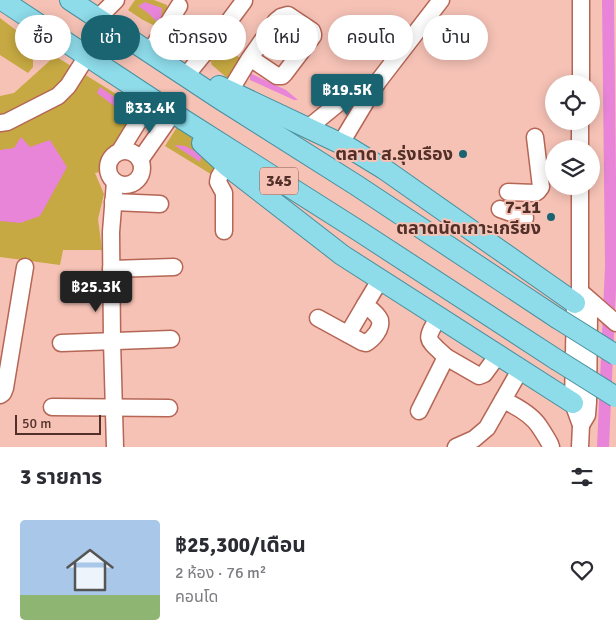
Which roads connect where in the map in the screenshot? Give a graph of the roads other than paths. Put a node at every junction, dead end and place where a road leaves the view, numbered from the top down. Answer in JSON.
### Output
{"nodes":[{"id":1,"x":2,"y":0,"type":"edge"},
{"id":2,"x":70,"y":0,"type":"edge"},
{"id":3,"x":116,"y":0,"type":"edge"},
{"id":4,"x":441,"y":0,"type":"edge"},
{"id":5,"x":581,"y":0,"type":"edge"},
{"id":6,"x":244,"y":1,"type":"edge"},
{"id":7,"x":179,"y":6,"type":"dead end"},
{"id":8,"x":93,"y":15,"type":"edge"},
{"id":9,"x":101,"y":15,"type":"edge"},
{"id":10,"x":140,"y":47,"type":"edge"},
{"id":11,"x":81,"y":52,"type":"edge"},
{"id":12,"x":149,"y":53,"type":"junction"},
{"id":13,"x":250,"y":58,"type":"dead end"},
{"id":14,"x":84,"y":60,"type":"edge"},
{"id":15,"x":93,"y":60,"type":"edge"},
{"id":16,"x":167,"y":64,"type":"junction"},
{"id":17,"x":189,"y":72,"type":"junction"},
{"id":18,"x":580,"y":75,"type":"edge"},
{"id":19,"x":377,"y":83,"type":"junction"},
{"id":20,"x":230,"y":91,"type":"junction"},
{"id":21,"x":152,"y":99,"type":"junction"},
{"id":22,"x":178,"y":116,"type":"junction"},
{"id":23,"x":0,"y":123,"type":"edge"},
{"id":24,"x":308,"y":128,"type":"junction"},
{"id":25,"x":535,"y":137,"type":"dead end"},
{"id":26,"x":341,"y":143,"type":"junction"},
{"id":27,"x":120,"y":151,"type":"junction"},
{"id":28,"x":140,"y":160,"type":"junction"},
{"id":29,"x":368,"y":160,"type":"junction"},
{"id":30,"x":226,"y":165,"type":"junction"},
{"id":31,"x":115,"y":182,"type":"junction"},
{"id":32,"x":356,"y":185,"type":"junction"},
{"id":33,"x":508,"y":192,"type":"dead end"},
{"id":34,"x":580,"y":195,"type":"edge"},
{"id":35,"x":113,"y":202,"type":"junction"},
{"id":36,"x":160,"y":204,"type":"dead end"},
{"id":37,"x":500,"y":209,"type":"dead end"},
{"id":38,"x":525,"y":218,"type":"dead end"},
{"id":39,"x":224,"y":231,"type":"dead end"},
{"id":40,"x":359,"y":231,"type":"junction"},
{"id":41,"x":342,"y":255,"type":"junction"},
{"id":42,"x":25,"y":267,"type":"dead end"},
{"id":43,"x":174,"y":267,"type":"dead end"},
{"id":44,"x":111,"y":269,"type":"junction"},
{"id":45,"x":380,"y":280,"type":"junction"},
{"id":46,"x":579,"y":297,"type":"junction"},
{"id":47,"x":365,"y":305,"type":"junction"},
{"id":48,"x":439,"y":316,"type":"junction"},
{"id":49,"x":318,"y":318,"type":"dead end"},
{"id":50,"x":616,"y":323,"type":"edge"},
{"id":51,"x":348,"y":334,"type":"junction"},
{"id":52,"x":171,"y":339,"type":"dead end"},
{"id":53,"x":112,"y":341,"type":"junction"},
{"id":54,"x":60,"y":343,"type":"dead end"},
{"id":55,"x":498,"y":355,"type":"junction"},
{"id":56,"x":616,"y":355,"type":"edge"},
{"id":57,"x":446,"y":356,"type":"junction"},
{"id":58,"x":520,"y":370,"type":"junction"},
{"id":59,"x":0,"y":395,"type":"edge"},
{"id":60,"x":616,"y":397,"type":"edge"},
{"id":61,"x":503,"y":400,"type":"junction"},
{"id":62,"x":573,"y":402,"type":"junction"},
{"id":63,"x":52,"y":406,"type":"dead end"},
{"id":64,"x":114,"y":407,"type":"junction"},
{"id":65,"x":169,"y":408,"type":"dead end"},
{"id":66,"x":419,"y":412,"type":"dead end"},
{"id":67,"x":581,"y":424,"type":"junction"},
{"id":68,"x":115,"y":447,"type":"edge"},
{"id":69,"x":456,"y":447,"type":"edge"},
{"id":70,"x":550,"y":447,"type":"edge"},
{"id":71,"x":580,"y":447,"type":"edge"}],
"edges":[{"from":1,"to":11,"type":"main road","number":"345"},
{"from":2,"to":8,"type":"main road","number":"345"},
{"from":3,"to":9,"type":"street"},
{"from":4,"to":19,"type":"street"},
{"from":5,"to":18,"type":"street"},
{"from":6,"to":17,"type":"street"},
{"from":7,"to":12,"type":"street"},
{"from":10,"to":12,"type":"main road","number":"345"},
{"from":12,"to":16,"type":"main road","number":"345"},
{"from":13,"to":20,"type":"street"},
{"from":14,"to":23,"type":"street"},
{"from":15,"to":21,"type":"main road","number":"345"},
{"from":16,"to":17,"type":"main road"},
{"from":16,"to":32,"type":"main road","number":"345"},
{"from":17,"to":20,"type":"main road"},
{"from":19,"to":24,"type":"street"},
{"from":19,"to":26,"type":"street"},
{"from":20,"to":24,"type":"main road"},
{"from":21,"to":22,"type":"main road","number":"345"},
{"from":21,"to":27,"type":"street"},
{"from":22,"to":28,"type":"street"},
{"from":22,"to":30,"type":"main road"},
{"from":22,"to":40,"type":"main road","number":"345"},
{"from":24,"to":26,"type":"main road"},
{"from":25,"to":33,"type":"street"},
{"from":26,"to":29,"type":"main road"},
{"from":27,"to":28,"type":"street"},
{"from":27,"to":31,"type":"street"},
{"from":28,"to":31,"type":"street"},
{"from":29,"to":32,"type":"main road"},
{"from":29,"to":46,"type":"main road"},
{"from":30,"to":39,"type":"street"},
{"from":30,"to":41,"type":"main road"},
{"from":31,"to":35,"type":"street"},
{"from":32,"to":56,"type":"main road","number":"345","bridge":true},
{"from":34,"to":46,"type":"street"},
{"from":35,"to":36,"type":"street"},
{"from":35,"to":44,"type":"street"},
{"from":37,"to":38,"type":"street"},
{"from":40,"to":41,"type":"main road"},
{"from":40,"to":60,"type":"main road","number":"345","bridge":true},
{"from":41,"to":45,"type":"main road"},
{"from":42,"to":59,"type":"street"},
{"from":43,"to":44,"type":"street"},
{"from":44,"to":53,"type":"street"},
{"from":45,"to":47,"type":"street"},
{"from":45,"to":48,"type":"main road"},
{"from":46,"to":50,"type":"street"},
{"from":46,"to":62,"type":"street"},
{"from":46,"to":67,"type":"street"},
{"from":47,"to":51,"type":"street"},
{"from":47,"to":51,"type":"street"},
{"from":48,"to":55,"type":"main road"},
{"from":48,"to":57,"type":"street"},
{"from":49,"to":51,"type":"street"},
{"from":52,"to":53,"type":"street"},
{"from":53,"to":54,"type":"street"},
{"from":53,"to":64,"type":"street"},
{"from":55,"to":57,"type":"street"},
{"from":55,"to":58,"type":"main road"},
{"from":57,"to":66,"type":"street"},
{"from":58,"to":61,"type":"street"},
{"from":58,"to":62,"type":"main road"},
{"from":61,"to":69,"type":"street"},
{"from":61,"to":70,"type":"street"},
{"from":62,"to":67,"type":"street"},
{"from":63,"to":64,"type":"street"},
{"from":64,"to":65,"type":"street"},
{"from":64,"to":68,"type":"street"},
{"from":67,"to":71,"type":"street"}]}
